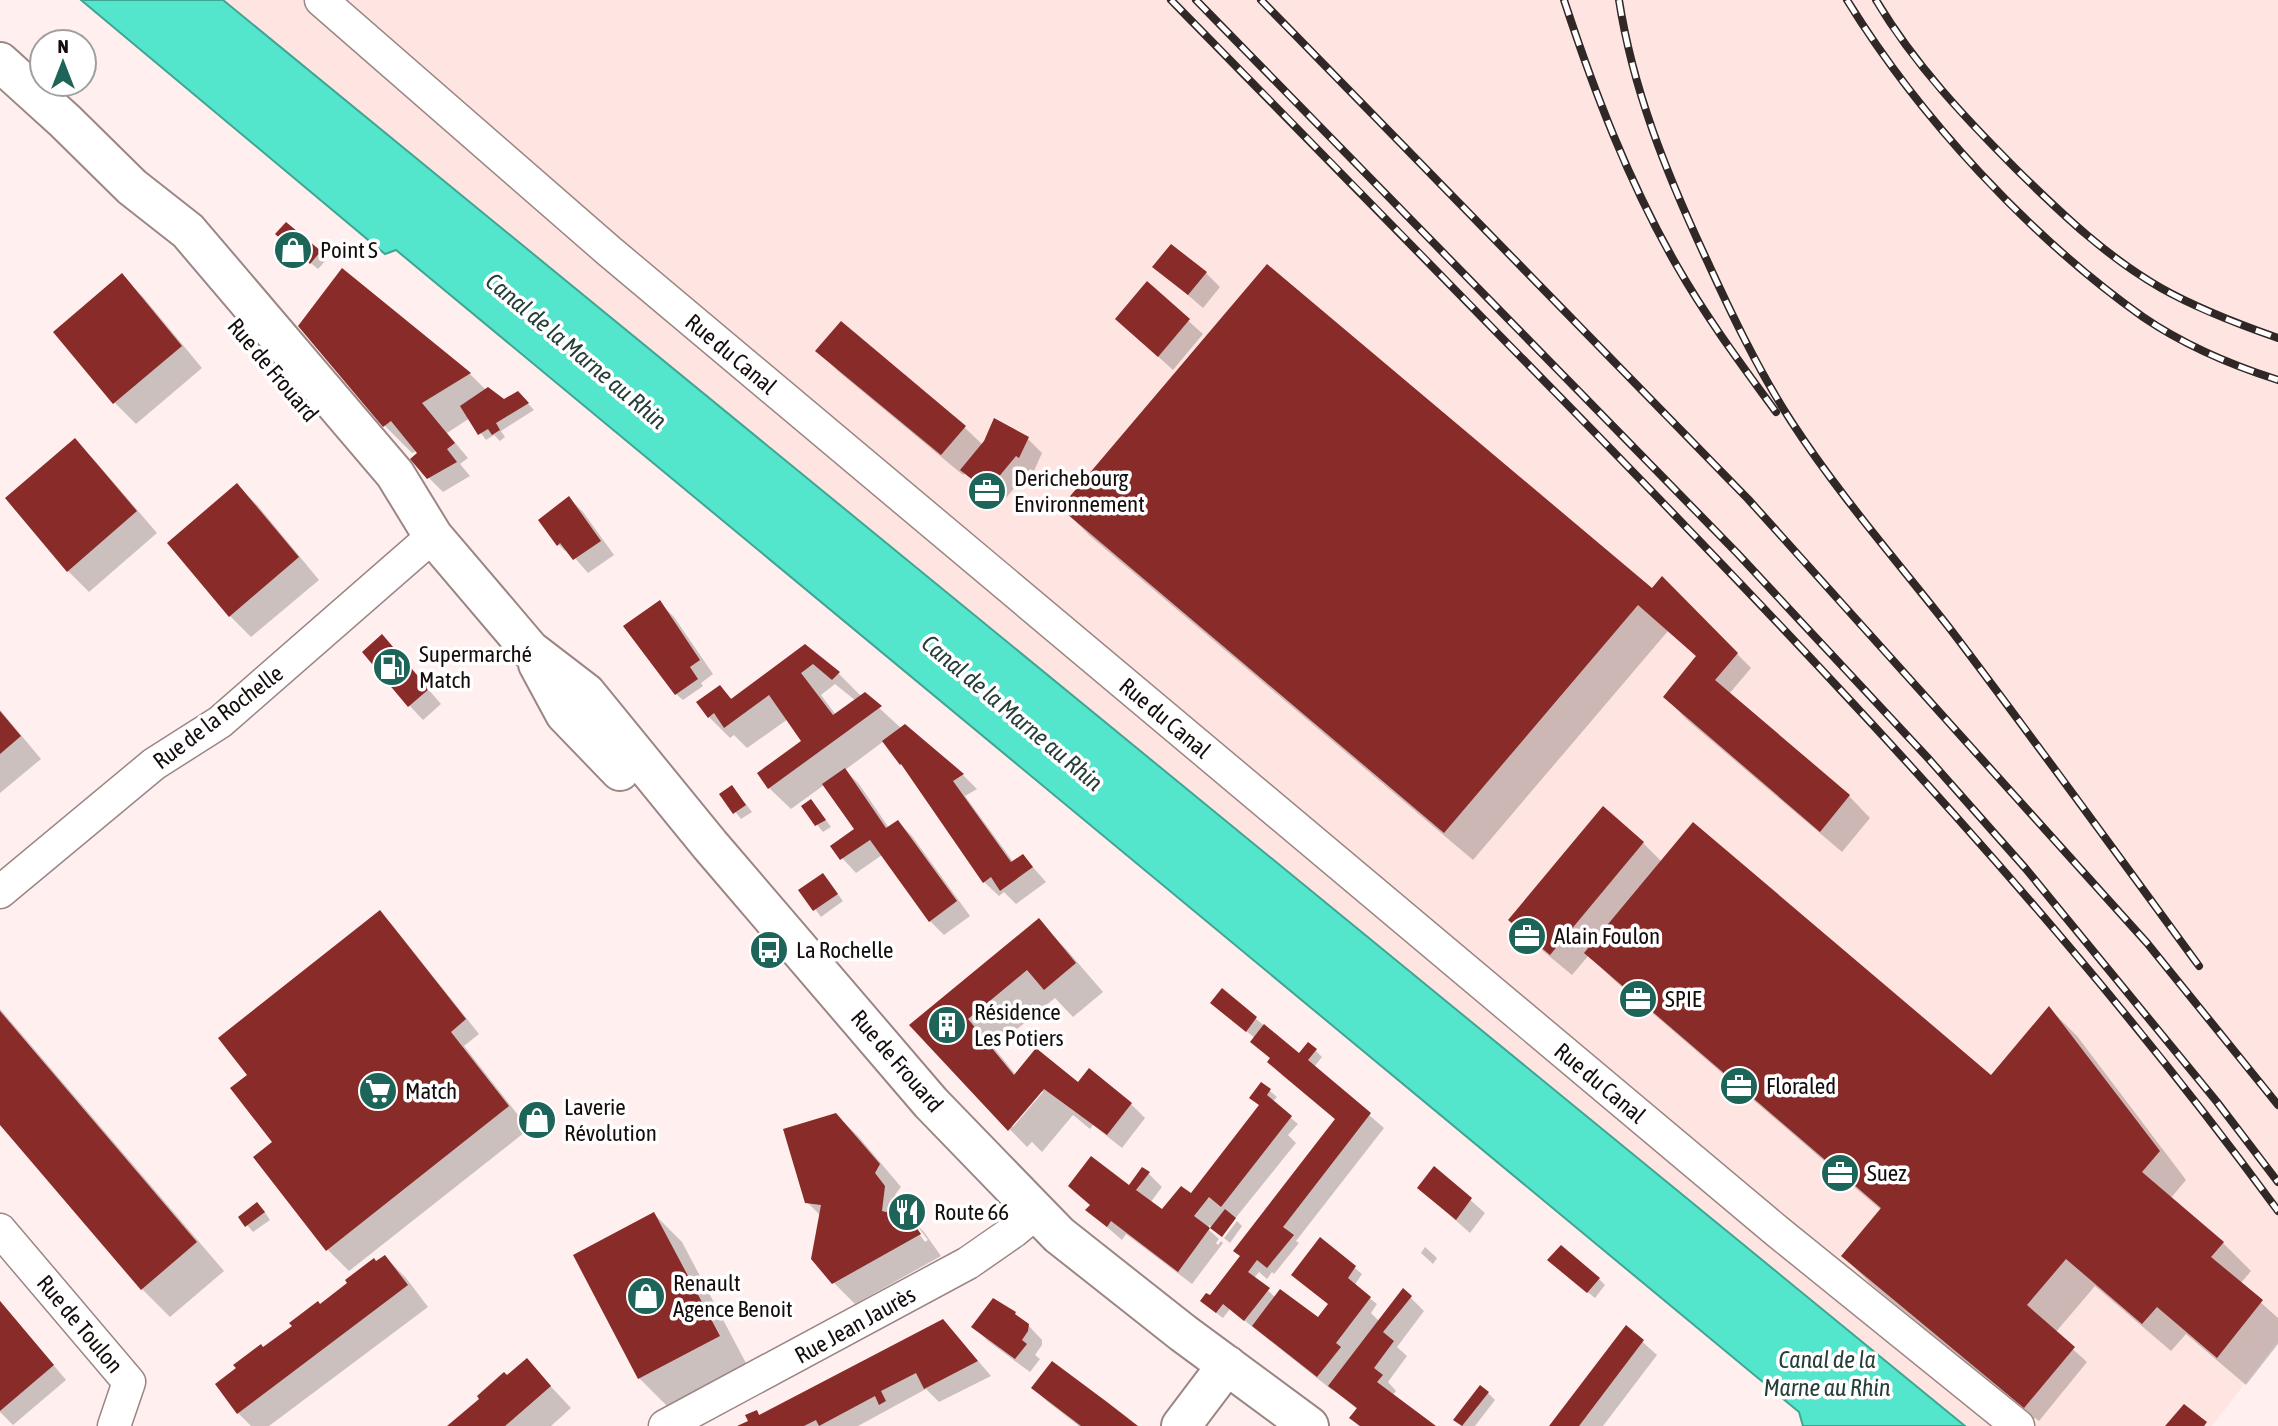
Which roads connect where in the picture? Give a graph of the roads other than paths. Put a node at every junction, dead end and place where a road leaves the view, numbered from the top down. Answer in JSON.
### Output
{"nodes":[{"id":1,"x":321,"y":0,"type":"edge"},
{"id":2,"x":0,"y":62,"type":"edge"},
{"id":3,"x":433,"y":536,"type":"junction"},
{"id":4,"x":0,"y":892,"type":"edge"},
{"id":5,"x":1028,"y":1219,"type":"junction"},
{"id":6,"x":0,"y":1230,"type":"edge"},
{"id":7,"x":1221,"y":1373,"type":"junction"},
{"id":8,"x":114,"y":1426,"type":"edge"},
{"id":9,"x":665,"y":1426,"type":"edge"},
{"id":10,"x":1181,"y":1426,"type":"edge"},
{"id":11,"x":1275,"y":1426,"type":"edge"},
{"id":12,"x":1309,"y":1426,"type":"edge"},
{"id":13,"x":2018,"y":1426,"type":"edge"}],
"edges":[{"from":1,"to":13,"type":"street","name":"Rue du Canal"},
{"from":2,"to":3,"type":"main road","name":"Rue de Frouard"},
{"from":3,"to":4,"type":"street","name":"Rue de la Rochelle"},
{"from":3,"to":5,"type":"main road","name":"Rue de Frouard"},
{"from":5,"to":7,"type":"main road","name":"Rue de Frouard"},
{"from":5,"to":9,"type":"street","name":"Rue Jean Jaurès"},
{"from":6,"to":8,"type":"street","name":"Rue de Toulon"},
{"from":7,"to":10,"type":"main road"},
{"from":7,"to":11,"type":"main road","name":"Rue de Frouard"},
{"from":7,"to":12,"type":"main road","name":"Rue de Frouard"}]}
